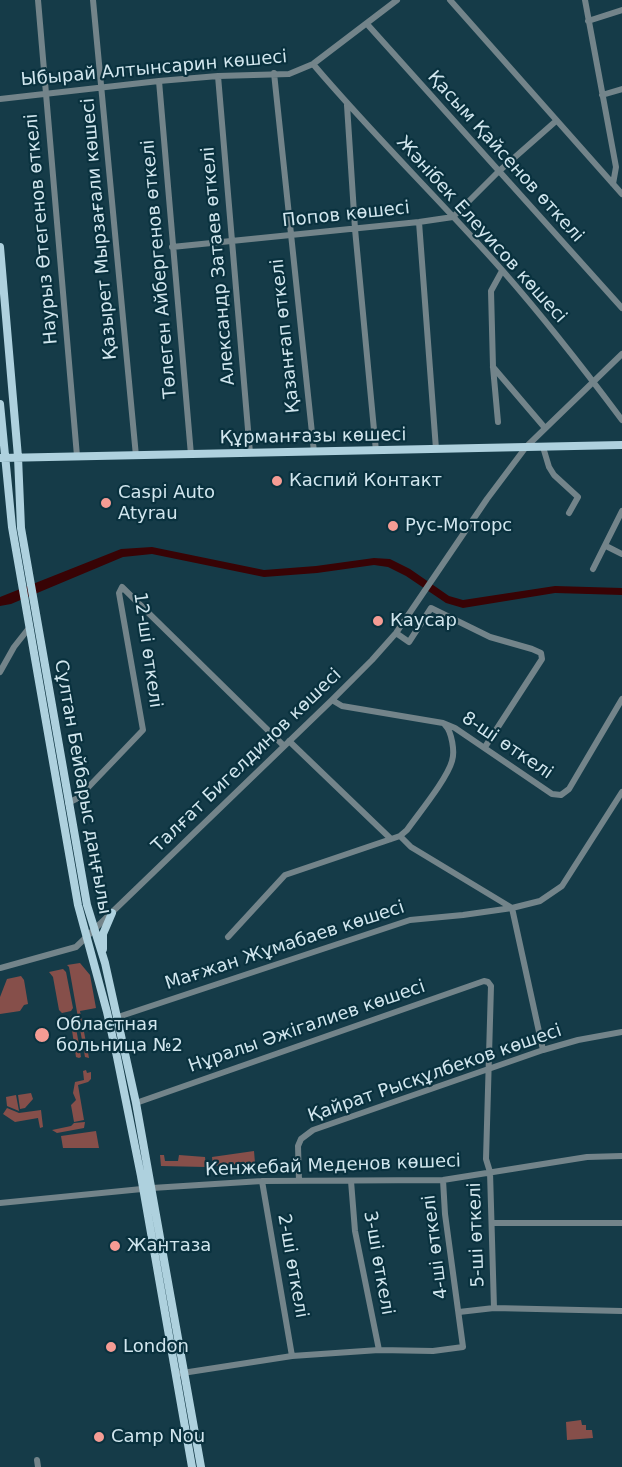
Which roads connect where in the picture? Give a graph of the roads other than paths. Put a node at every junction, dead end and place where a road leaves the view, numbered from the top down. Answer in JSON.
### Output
{"nodes":[{"id":1,"x":38,"y":0,"type":"edge"},
{"id":2,"x":93,"y":0,"type":"edge"},
{"id":3,"x":397,"y":0,"type":"edge"},
{"id":4,"x":450,"y":0,"type":"edge"},
{"id":5,"x":585,"y":0,"type":"edge"},
{"id":6,"x":622,"y":10,"type":"edge"},
{"id":7,"x":588,"y":21,"type":"junction"},
{"id":8,"x":367,"y":24,"type":"junction"},
{"id":9,"x":313,"y":64,"type":"junction"},
{"id":10,"x":274,"y":73,"type":"junction"},
{"id":11,"x":218,"y":76,"type":"junction"},
{"id":12,"x":159,"y":81,"type":"junction"},
{"id":13,"x":102,"y":87,"type":"junction"},
{"id":14,"x":622,"y":88,"type":"edge"},
{"id":15,"x":46,"y":94,"type":"junction"},
{"id":16,"x":602,"y":95,"type":"junction"},
{"id":17,"x":0,"y":99,"type":"edge"},
{"id":18,"x":347,"y":104,"type":"junction"},
{"id":19,"x":556,"y":121,"type":"junction"},
{"id":20,"x":622,"y":148,"type":"edge"},
{"id":21,"x":614,"y":150,"type":"junction"},
{"id":22,"x":498,"y":172,"type":"junction"},
{"id":23,"x":613,"y":184,"type":"junction"},
{"id":24,"x":622,"y":194,"type":"edge"},
{"id":25,"x":453,"y":217,"type":"junction"},
{"id":26,"x":419,"y":222,"type":"junction"},
{"id":27,"x":355,"y":229,"type":"junction"},
{"id":28,"x":291,"y":236,"type":"junction"},
{"id":29,"x":232,"y":242,"type":"junction"},
{"id":30,"x":0,"y":247,"type":"edge"},
{"id":31,"x":172,"y":247,"type":"junction"},
{"id":32,"x":502,"y":271,"type":"junction"},
{"id":33,"x":622,"y":308,"type":"edge"},
{"id":34,"x":622,"y":354,"type":"edge"},
{"id":35,"x":493,"y":367,"type":"junction"},
{"id":36,"x":593,"y":381,"type":"junction"},
{"id":37,"x":0,"y":404,"type":"edge"},
{"id":38,"x":622,"y":420,"type":"edge"},
{"id":39,"x":498,"y":422,"type":"dead end"},
{"id":40,"x":545,"y":428,"type":"junction"},
{"id":41,"x":16,"y":442,"type":"junction"},
{"id":42,"x":622,"y":445,"type":"edge"},
{"id":43,"x":526,"y":447,"type":"junction"},
{"id":44,"x":543,"y":447,"type":"junction"},
{"id":45,"x":436,"y":449,"type":"junction"},
{"id":46,"x":376,"y":451,"type":"junction"},
{"id":47,"x":314,"y":452,"type":"junction"},
{"id":48,"x":250,"y":453,"type":"junction"},
{"id":49,"x":191,"y":455,"type":"junction"},
{"id":50,"x":2,"y":456,"type":"edge"},
{"id":51,"x":76,"y":456,"type":"junction"},
{"id":52,"x":135,"y":456,"type":"junction"},
{"id":53,"x":18,"y":457,"type":"junction"},
{"id":54,"x":34,"y":457,"type":"junction"},
{"id":55,"x":19,"y":477,"type":"junction"},
{"id":56,"x":622,"y":511,"type":"edge"},
{"id":57,"x":569,"y":513,"type":"dead end"},
{"id":58,"x":606,"y":546,"type":"junction"},
{"id":59,"x":622,"y":554,"type":"edge"},
{"id":60,"x":593,"y":569,"type":"dead end"},
{"id":61,"x":29,"y":628,"type":"junction"},
{"id":62,"x":396,"y":633,"type":"junction"},
{"id":63,"x":0,"y":672,"type":"edge"},
{"id":64,"x":622,"y":699,"type":"edge"},
{"id":65,"x":332,"y":700,"type":"junction"},
{"id":66,"x":443,"y":723,"type":"junction"},
{"id":67,"x":286,"y":744,"type":"junction"},
{"id":68,"x":485,"y":747,"type":"junction"},
{"id":69,"x":622,"y":792,"type":"edge"},
{"id":70,"x":68,"y":803,"type":"junction"},
{"id":71,"x":400,"y":836,"type":"junction"},
{"id":72,"x":392,"y":839,"type":"junction"},
{"id":73,"x":512,"y":908,"type":"junction"},
{"id":74,"x":112,"y":913,"type":"junction"},
{"id":75,"x":94,"y":931,"type":"junction"},
{"id":76,"x":87,"y":937,"type":"junction"},
{"id":77,"x":228,"y":937,"type":"dead end"},
{"id":78,"x":105,"y":963,"type":"junction"},
{"id":79,"x":0,"y":967,"type":"edge"},
{"id":80,"x":488,"y":982,"type":"joint"},
{"id":81,"x":118,"y":1017,"type":"junction"},
{"id":82,"x":622,"y":1032,"type":"edge"},
{"id":83,"x":543,"y":1050,"type":"junction"},
{"id":84,"x":488,"y":1069,"type":"junction"},
{"id":85,"x":136,"y":1103,"type":"junction"},
{"id":86,"x":622,"y":1156,"type":"edge"},
{"id":87,"x":490,"y":1172,"type":"junction"},
{"id":88,"x":443,"y":1180,"type":"junction"},
{"id":89,"x":262,"y":1181,"type":"junction"},
{"id":90,"x":299,"y":1181,"type":"junction"},
{"id":91,"x":351,"y":1181,"type":"junction"},
{"id":92,"x":152,"y":1188,"type":"junction"},
{"id":93,"x":143,"y":1190,"type":"junction"},
{"id":94,"x":0,"y":1203,"type":"edge"},
{"id":95,"x":492,"y":1223,"type":"junction"},
{"id":96,"x":622,"y":1223,"type":"edge"},
{"id":97,"x":166,"y":1291,"type":"junction"},
{"id":98,"x":494,"y":1308,"type":"junction"},
{"id":99,"x":622,"y":1311,"type":"edge"},
{"id":100,"x":459,"y":1312,"type":"junction"},
{"id":101,"x":379,"y":1350,"type":"junction"},
{"id":102,"x":292,"y":1356,"type":"junction"},
{"id":103,"x":180,"y":1374,"type":"junction"},
{"id":104,"x":192,"y":1467,"type":"edge"},
{"id":105,"x":201,"y":1467,"type":"edge"}],
"edges":[{"from":1,"to":15,"type":"street","name":"Наурыз Өтегенов өткелі"},
{"from":2,"to":13,"type":"street","name":"Қазырет Мырзағали көшесі"},
{"from":3,"to":8,"type":"street","name":"Ыбырай Алтынсарин көшесі"},
{"from":4,"to":19,"type":"street"},
{"from":5,"to":7,"type":"street"},
{"from":6,"to":7,"type":"street"},
{"from":7,"to":16,"type":"street"},
{"from":8,"to":9,"type":"street","name":"Ыбырай Алтынсарин көшесі"},
{"from":8,"to":22,"type":"street","name":"Қасым Қайсенов өткелі"},
{"from":9,"to":10,"type":"street","name":"Ыбырай Алтынсарин көшесі"},
{"from":9,"to":18,"type":"street","name":"Жәнібек Елеуисов көшесі"},
{"from":10,"to":11,"type":"street","name":"Ыбырай Алтынсарин көшесі"},
{"from":10,"to":28,"type":"street","name":"Қазанғап өткелі"},
{"from":11,"to":12,"type":"street","name":"Ыбырай Алтынсарин көшесі"},
{"from":11,"to":29,"type":"street","name":"Александр Затаев өткелі"},
{"from":12,"to":13,"type":"street","name":"Ыбырай Алтынсарин көшесі"},
{"from":12,"to":31,"type":"street","name":"Төлеген Айбергенов өткелі"},
{"from":13,"to":15,"type":"street","name":"Ыбырай Алтынсарин көшесі"},
{"from":13,"to":52,"type":"street","name":"Қазырет Мырзағали көшесі"},
{"from":14,"to":16,"type":"street"},
{"from":15,"to":17,"type":"street","name":"Ыбырай Алтынсарин көшесі"},
{"from":15,"to":51,"type":"street","name":"Наурыз Өтегенов өткелі"},
{"from":16,"to":21,"type":"street"},
{"from":18,"to":25,"type":"street","name":"Жәнібек Елеуисов көшесі"},
{"from":18,"to":27,"type":"street"},
{"from":19,"to":22,"type":"street"},
{"from":19,"to":23,"type":"street"},
{"from":20,"to":21,"type":"street"},
{"from":21,"to":23,"type":"street"},
{"from":22,"to":25,"type":"street"},
{"from":22,"to":33,"type":"street","name":"Қасым Қайсенов өткелі"},
{"from":23,"to":24,"type":"street"},
{"from":25,"to":26,"type":"street","name":"Попов көшесі"},
{"from":25,"to":32,"type":"street","name":"Жәнібек Елеуисов көшесі"},
{"from":26,"to":27,"type":"street","name":"Попов көшесі"},
{"from":26,"to":45,"type":"street"},
{"from":27,"to":28,"type":"street","name":"Попов көшесі"},
{"from":27,"to":46,"type":"street"},
{"from":28,"to":29,"type":"street","name":"Попов көшесі"},
{"from":28,"to":47,"type":"street","name":"Қазанғап өткелі"},
{"from":29,"to":31,"type":"street","name":"Попов көшесі"},
{"from":29,"to":48,"type":"street","name":"Александр Затаев өткелі"},
{"from":30,"to":41,"type":"main road","name":"Сұлтан Бейбарыс даңғылы"},
{"from":31,"to":49,"type":"street","name":"Төлеген Айбергенов өткелі"},
{"from":32,"to":35,"type":"street"},
{"from":32,"to":36,"type":"street","name":"Жәнібек Елеуисов көшесі"},
{"from":34,"to":36,"type":"street"},
{"from":35,"to":39,"type":"street"},
{"from":35,"to":40,"type":"street"},
{"from":36,"to":38,"type":"street","name":"Жәнібек Елеуисов көшесі"},
{"from":36,"to":40,"type":"street"},
{"from":37,"to":50,"type":"main road","name":"Сұлтан Бейбарыс даңғылы"},
{"from":40,"to":43,"type":"street"},
{"from":41,"to":53,"type":"main road","name":"Сұлтан Бейбарыс даңғылы"},
{"from":41,"to":54,"type":"main road"},
{"from":42,"to":44,"type":"main road","name":"Құрманғазы көшесі"},
{"from":43,"to":44,"type":"main road","name":"Құрманғазы көшесі"},
{"from":43,"to":45,"type":"main road","name":"Құрманғазы көшесі"},
{"from":43,"to":62,"type":"street","name":"Талғат Бигелдинов көшесі"},
{"from":44,"to":57,"type":"street"},
{"from":45,"to":46,"type":"main road","name":"Құрманғазы көшесі"},
{"from":46,"to":47,"type":"main road","name":"Құрманғазы көшесі"},
{"from":47,"to":48,"type":"main road","name":"Құрманғазы көшесі"},
{"from":48,"to":49,"type":"main road","name":"Құрманғазы көшесі"},
{"from":49,"to":52,"type":"main road","name":"Құрманғазы көшесі"},
{"from":50,"to":53,"type":"main road","name":"Құрманғазы көшесі"},
{"from":50,"to":61,"type":"main road","name":"Сұлтан Бейбарыс даңғылы"},
{"from":51,"to":52,"type":"main road","name":"Құрманғазы көшесі"},
{"from":51,"to":54,"type":"main road","name":"Құрманғазы көшесі"},
{"from":53,"to":54,"type":"main road","name":"Құрманғазы көшесі"},
{"from":53,"to":55,"type":"main road","name":"Сұлтан Бейбарыс даңғылы"},
{"from":54,"to":55,"type":"main road"},
{"from":55,"to":70,"type":"main road","name":"Сұлтан Бейбарыс даңғылы"},
{"from":56,"to":58,"type":"street"},
{"from":58,"to":59,"type":"street"},
{"from":58,"to":60,"type":"street"},
{"from":61,"to":63,"type":"street"},
{"from":61,"to":76,"type":"main road","name":"Сұлтан Бейбарыс даңғылы"},
{"from":62,"to":65,"type":"street","name":"Талғат Бигелдинов көшесі"},
{"from":62,"to":68,"type":"street"},
{"from":64,"to":68,"type":"street","name":"8-ші өткелі"},
{"from":65,"to":66,"type":"street","name":"8-ші өткелі"},
{"from":65,"to":67,"type":"street","name":"Талғат Бигелдинов көшесі"},
{"from":66,"to":68,"type":"street","name":"8-ші өткелі"},
{"from":66,"to":71,"type":"street"},
{"from":67,"to":70,"type":"street","name":"12-ші өткелі"},
{"from":67,"to":72,"type":"street"},
{"from":67,"to":74,"type":"street","name":"Талғат Бигелдинов көшесі"},
{"from":69,"to":73,"type":"street","name":"Мағжан Жұмабаев көшесі"},
{"from":70,"to":75,"type":"main road","name":"Сұлтан Бейбарыс даңғылы"},
{"from":71,"to":72,"type":"street"},
{"from":71,"to":73,"type":"street"},
{"from":72,"to":77,"type":"street"},
{"from":73,"to":81,"type":"street","name":"Мағжан Жұмабаев көшесі"},
{"from":73,"to":83,"type":"street"},
{"from":74,"to":75,"type":"street","name":"Талғат Бигелдинов көшесі"},
{"from":74,"to":78,"type":"main road"},
{"from":75,"to":76,"type":"street","name":"Талғат Бигелдинов көшесі"},
{"from":75,"to":78,"type":"main road","name":"Сұлтан Бейбарыс даңғылы"},
{"from":76,"to":79,"type":"street","name":"Талғат Бигелдинов көшесі"},
{"from":76,"to":93,"type":"main road","name":"Сұлтан Бейбарыс даңғылы"},
{"from":78,"to":81,"type":"main road","name":"Сұлтан Бейбарыс даңғылы"},
{"from":80,"to":84,"type":"street","name":"5-ші өткелі"},
{"from":80,"to":85,"type":"street","name":"Нұралы Әжiгалиев көшесi"},
{"from":81,"to":85,"type":"main road","name":"Сұлтан Бейбарыс даңғылы"},
{"from":82,"to":83,"type":"street","name":"Қайрат Рысқұлбеков көшесі"},
{"from":83,"to":84,"type":"street","name":"Қайрат Рысқұлбеков көшесі"},
{"from":84,"to":87,"type":"street","name":"5-ші өткелі"},
{"from":84,"to":90,"type":"street","name":"Қайрат Рысқұлбеков көшесі"},
{"from":85,"to":92,"type":"main road","name":"Сұлтан Бейбарыс даңғылы"},
{"from":86,"to":87,"type":"street","name":"Кенжебай Меденов көшесі"},
{"from":87,"to":88,"type":"street","name":"Кенжебай Меденов көшесі"},
{"from":87,"to":95,"type":"street","name":"5-ші өткелі"},
{"from":88,"to":91,"type":"street","name":"Кенжебай Меденов көшесі"},
{"from":88,"to":100,"type":"street","name":"4-ші өткелі"},
{"from":89,"to":90,"type":"street","name":"Кенжебай Меденов көшесі"},
{"from":89,"to":92,"type":"street","name":"Кенжебай Меденов көшесі"},
{"from":89,"to":102,"type":"street","name":"2-ші өткелі"},
{"from":90,"to":91,"type":"street","name":"Кенжебай Меденов көшесі"},
{"from":91,"to":101,"type":"street","name":"3-ші өткелі"},
{"from":92,"to":93,"type":"street","name":"Кенжебай Меденов көшесі"},
{"from":92,"to":97,"type":"main road","name":"Сұлтан Бейбарыс даңғылы"},
{"from":93,"to":94,"type":"street","name":"Кенжебай Меденов көшесі"},
{"from":93,"to":97,"type":"main road","name":"Сұлтан Бейбарыс даңғылы"},
{"from":95,"to":96,"type":"street"},
{"from":95,"to":98,"type":"street","name":"5-ші өткелі"},
{"from":97,"to":103,"type":"main road","name":"Сұлтан Бейбарыс даңғылы"},
{"from":98,"to":99,"type":"street"},
{"from":98,"to":100,"type":"street"},
{"from":100,"to":101,"type":"street","name":"4-ші өткелі"},
{"from":101,"to":102,"type":"street"},
{"from":102,"to":103,"type":"street"},
{"from":103,"to":104,"type":"main road","name":"Сұлтан Бейбарыс даңғылы"},
{"from":103,"to":105,"type":"main road","name":"Сұлтан Бейбарыс даңғылы"}]}
